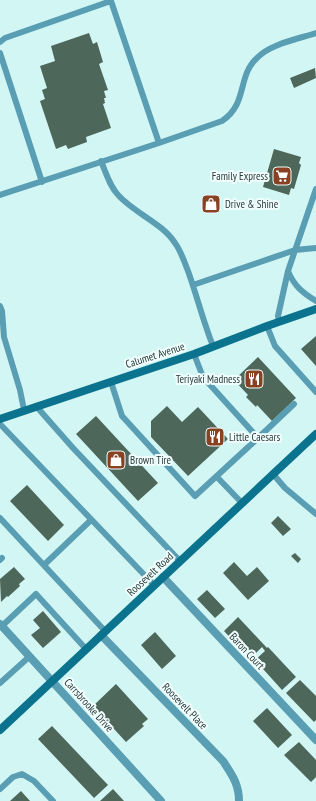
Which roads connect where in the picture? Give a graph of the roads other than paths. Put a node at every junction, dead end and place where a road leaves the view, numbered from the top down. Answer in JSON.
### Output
{"nodes":[{"id":1,"x":316,"y":32,"type":"edge"},
{"id":2,"x":0,"y":42,"type":"edge"},
{"id":3,"x":0,"y":53,"type":"edge"},
{"id":4,"x":158,"y":143,"type":"junction"},
{"id":5,"x":101,"y":161,"type":"junction"},
{"id":6,"x":42,"y":182,"type":"junction"},
{"id":7,"x":316,"y":189,"type":"edge"},
{"id":8,"x":0,"y":195,"type":"edge"},
{"id":9,"x":316,"y":248,"type":"edge"},
{"id":10,"x":295,"y":250,"type":"junction"},
{"id":11,"x":288,"y":271,"type":"junction"},
{"id":12,"x":193,"y":285,"type":"junction"},
{"id":13,"x":0,"y":306,"type":"edge"},
{"id":14,"x":316,"y":308,"type":"edge"},
{"id":15,"x":279,"y":322,"type":"junction"},
{"id":16,"x":267,"y":326,"type":"junction"},
{"id":17,"x":213,"y":346,"type":"junction"},
{"id":18,"x":194,"y":354,"type":"junction"},
{"id":19,"x":111,"y":382,"type":"junction"},
{"id":20,"x":316,"y":392,"type":"edge"},
{"id":21,"x":294,"y":404,"type":"dead end"},
{"id":22,"x":36,"y":406,"type":"junction"},
{"id":23,"x":24,"y":410,"type":"junction"},
{"id":24,"x":0,"y":419,"type":"edge"},
{"id":25,"x":0,"y":424,"type":"edge"},
{"id":26,"x":316,"y":434,"type":"edge"},
{"id":27,"x":258,"y":438,"type":"junction"},
{"id":28,"x":272,"y":474,"type":"junction"},
{"id":29,"x":217,"y":477,"type":"junction"},
{"id":30,"x":242,"y":503,"type":"junction"},
{"id":31,"x":316,"y":514,"type":"edge"},
{"id":32,"x":0,"y":518,"type":"edge"},
{"id":33,"x":91,"y":520,"type":"junction"},
{"id":34,"x":180,"y":561,"type":"junction"},
{"id":35,"x":44,"y":565,"type":"junction"},
{"id":36,"x":163,"y":577,"type":"junction"},
{"id":37,"x":154,"y":585,"type":"junction"},
{"id":38,"x":1,"y":625,"type":"edge"},
{"id":39,"x":103,"y":633,"type":"junction"},
{"id":40,"x":86,"y":649,"type":"junction"},
{"id":41,"x":30,"y":657,"type":"junction"},
{"id":42,"x":52,"y":682,"type":"junction"},
{"id":43,"x":0,"y":683,"type":"edge"},
{"id":44,"x":0,"y":730,"type":"edge"},
{"id":45,"x":316,"y":740,"type":"edge"},
{"id":46,"x":0,"y":790,"type":"edge"},
{"id":47,"x":53,"y":801,"type":"edge"},
{"id":48,"x":161,"y":801,"type":"edge"},
{"id":49,"x":239,"y":801,"type":"edge"}],
"edges":[{"from":1,"to":4,"type":"lane"},
{"from":2,"to":4,"type":"lane"},
{"from":3,"to":6,"type":"lane"},
{"from":4,"to":5,"type":"lane"},
{"from":5,"to":6,"type":"lane"},
{"from":5,"to":12,"type":"lane"},
{"from":6,"to":8,"type":"lane"},
{"from":7,"to":10,"type":"lane"},
{"from":9,"to":10,"type":"lane"},
{"from":10,"to":11,"type":"lane"},
{"from":10,"to":12,"type":"lane"},
{"from":11,"to":14,"type":"lane"},
{"from":11,"to":15,"type":"lane"},
{"from":12,"to":17,"type":"lane"},
{"from":13,"to":23,"type":"lane"},
{"from":14,"to":15,"type":"street","name":"Calumet Avenue"},
{"from":15,"to":16,"type":"street","name":"Calumet Avenue"},
{"from":16,"to":17,"type":"street","name":"Calumet Avenue"},
{"from":16,"to":20,"type":"lane"},
{"from":17,"to":18,"type":"street","name":"Calumet Avenue"},
{"from":18,"to":19,"type":"street","name":"Calumet Avenue"},
{"from":18,"to":27,"type":"lane"},
{"from":19,"to":22,"type":"street","name":"Calumet Avenue"},
{"from":19,"to":29,"type":"lane"},
{"from":21,"to":27,"type":"lane"},
{"from":22,"to":23,"type":"street","name":"Calumet Avenue"},
{"from":22,"to":34,"type":"lane"},
{"from":23,"to":24,"type":"street","name":"Calumet Avenue"},
{"from":25,"to":33,"type":"lane"},
{"from":26,"to":28,"type":"street","name":"Roosevelt Road"},
{"from":27,"to":29,"type":"lane"},
{"from":28,"to":30,"type":"street","name":"Roosevelt Road"},
{"from":28,"to":31,"type":"lane"},
{"from":29,"to":30,"type":"lane"},
{"from":30,"to":34,"type":"street","name":"Roosevelt Road"},
{"from":32,"to":35,"type":"lane"},
{"from":33,"to":35,"type":"lane"},
{"from":33,"to":37,"type":"lane"},
{"from":34,"to":36,"type":"street","name":"Roosevelt Road"},
{"from":35,"to":39,"type":"lane"},
{"from":36,"to":37,"type":"street","name":"Roosevelt Road"},
{"from":36,"to":45,"type":"street","name":"Baron Court"},
{"from":37,"to":39,"type":"street","name":"Roosevelt Road"},
{"from":38,"to":40,"type":"lane"},
{"from":38,"to":41,"type":"street","name":"Carrsbrooke Drive"},
{"from":39,"to":40,"type":"street","name":"Roosevelt Road"},
{"from":39,"to":49,"type":"street","name":"Roosevelt Place"},
{"from":40,"to":42,"type":"street","name":"Roosevelt Road"},
{"from":41,"to":42,"type":"street","name":"Carrsbrooke Drive"},
{"from":41,"to":43,"type":"lane"},
{"from":42,"to":44,"type":"street","name":"Roosevelt Road"},
{"from":42,"to":48,"type":"street","name":"Carrsbrooke Drive"},
{"from":46,"to":47,"type":"lane"}]}
